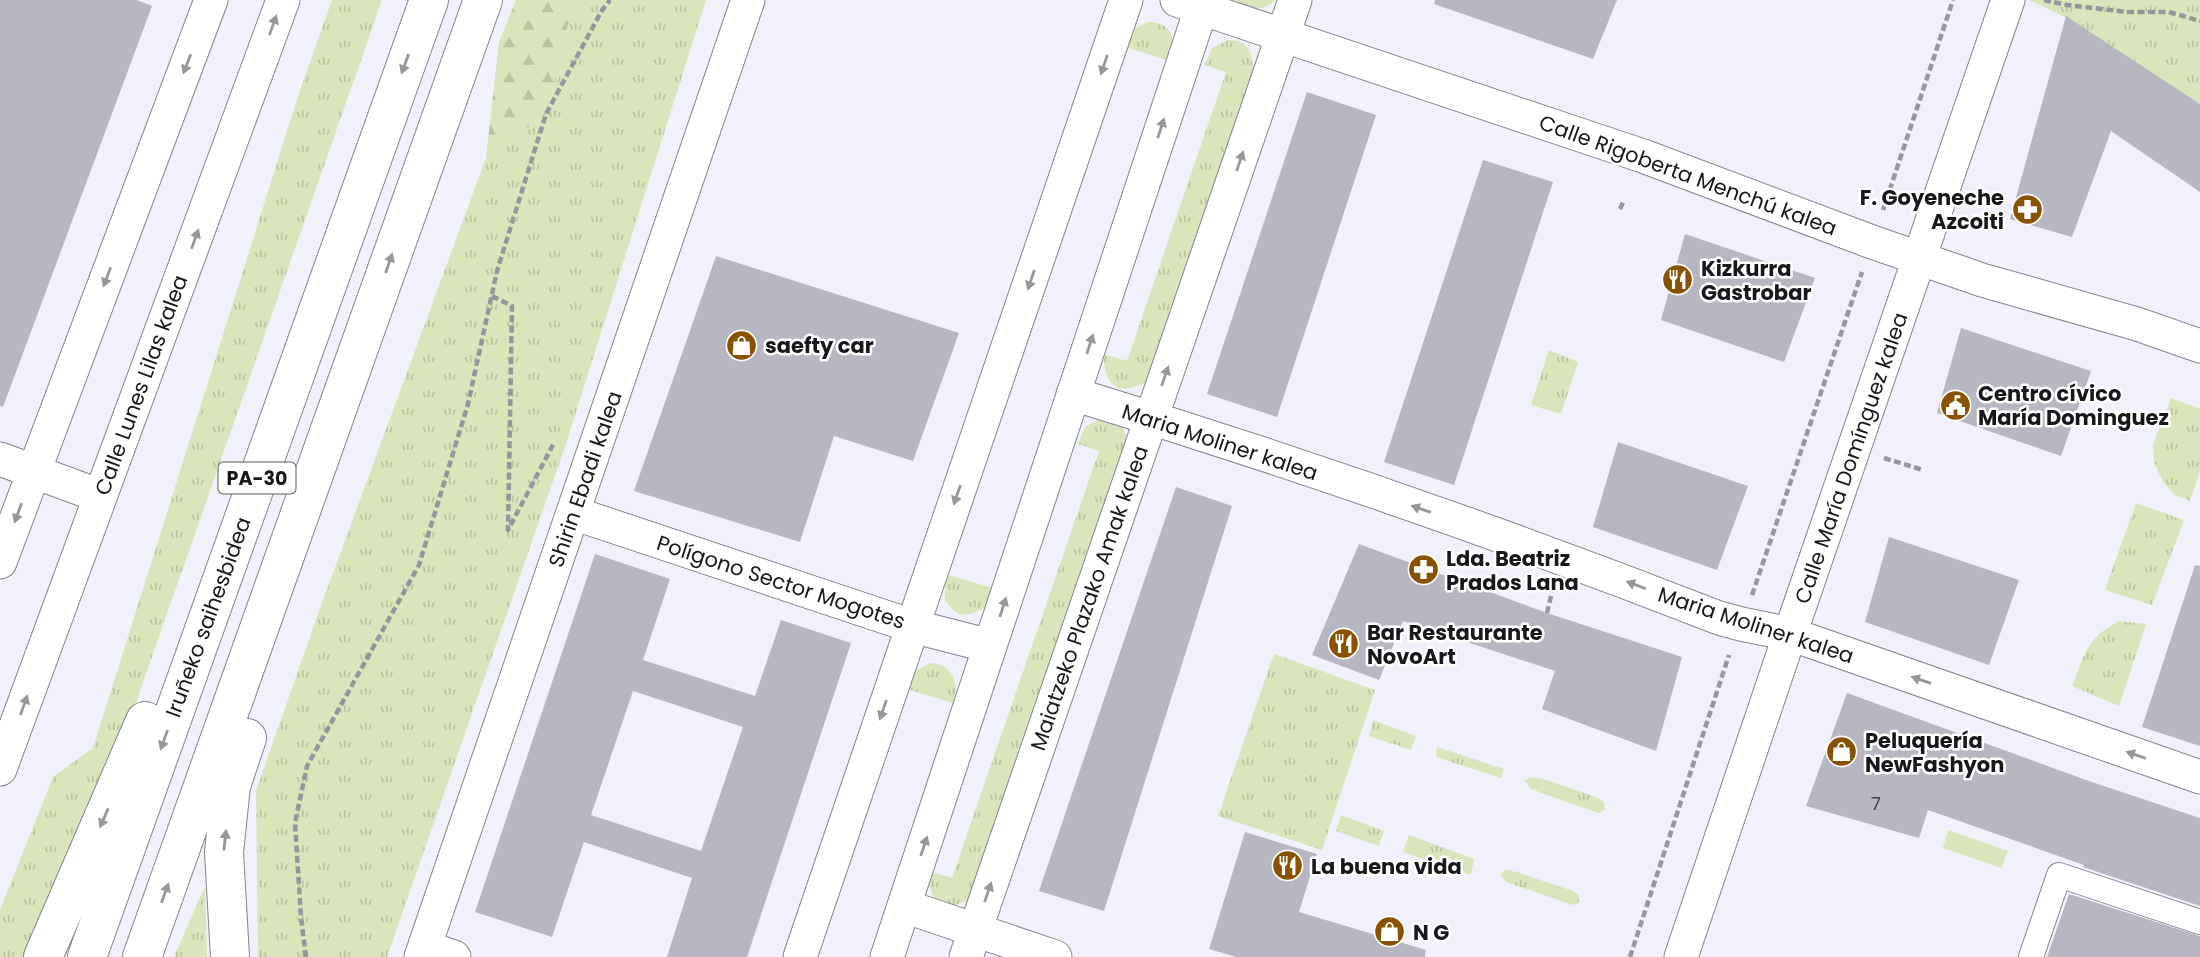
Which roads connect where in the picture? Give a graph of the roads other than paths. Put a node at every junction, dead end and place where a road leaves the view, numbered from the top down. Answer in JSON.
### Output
{"nodes":[{"id":1,"x":211,"y":0,"type":"edge"},
{"id":2,"x":282,"y":0,"type":"edge"},
{"id":3,"x":429,"y":0,"type":"edge"},
{"id":4,"x":483,"y":0,"type":"edge"},
{"id":5,"x":748,"y":0,"type":"edge"},
{"id":6,"x":1126,"y":0,"type":"edge"},
{"id":7,"x":1295,"y":0,"type":"edge"},
{"id":8,"x":2008,"y":0,"type":"edge"},
{"id":9,"x":1194,"y":3,"type":"edge"},
{"id":10,"x":1283,"y":37,"type":"junction"},
{"id":11,"x":451,"y":86,"type":"junction"},
{"id":12,"x":385,"y":119,"type":"junction"},
{"id":13,"x":1920,"y":258,"type":"junction"},
{"id":14,"x":2200,"y":346,"type":"edge"},
{"id":15,"x":1073,"y":394,"type":"junction"},
{"id":16,"x":1151,"y":418,"type":"junction"},
{"id":17,"x":0,"y":459,"type":"edge"},
{"id":18,"x":34,"y":471,"type":"junction"},
{"id":19,"x":100,"y":496,"type":"junction"},
{"id":20,"x":573,"y":513,"type":"junction"},
{"id":21,"x":0,"y":562,"type":"edge"},
{"id":22,"x":912,"y":626,"type":"junction"},
{"id":23,"x":1790,"y":634,"type":"junction"},
{"id":24,"x":990,"y":646,"type":"junction"},
{"id":25,"x":0,"y":769,"type":"edge"},
{"id":26,"x":2200,"y":777,"type":"edge"},
{"id":27,"x":904,"y":906,"type":"junction"},
{"id":28,"x":2200,"y":922,"type":"edge"},
{"id":29,"x":971,"y":943,"type":"edge"},
{"id":30,"x":433,"y":954,"type":"edge"},
{"id":31,"x":43,"y":957,"type":"edge"},
{"id":32,"x":87,"y":957,"type":"edge"},
{"id":33,"x":142,"y":957,"type":"edge"},
{"id":34,"x":230,"y":957,"type":"edge"},
{"id":35,"x":800,"y":957,"type":"edge"},
{"id":36,"x":887,"y":957,"type":"edge"},
{"id":37,"x":1055,"y":957,"type":"edge"},
{"id":38,"x":1681,"y":957,"type":"edge"},
{"id":39,"x":2031,"y":957,"type":"edge"}],
"edges":[{"from":1,"to":18,"type":"street","one_way":true},
{"from":19,"to":2,"type":"street","name":"Calle Lunes Lilas kalea","one_way":true},
{"from":3,"to":12,"type":"highway","name":"Iruñeko saihesbidea","number":"PA-30","one_way":true},
{"from":4,"to":11,"type":"highway","number":"PA-30"},
{"from":5,"to":20,"type":"street","name":"Shirin Ebadi kalea"},
{"from":6,"to":22,"type":"street","one_way":true},
{"from":7,"to":10,"type":"street","name":"Maiatzeko Plazako Amak kalea"},
{"from":8,"to":13,"type":"street","name":"Calle María Domínguez kalea"},
{"from":9,"to":10,"type":"street","name":"Calle Rigoberta Menchú kalea"},
{"from":15,"to":9,"type":"street","one_way":true},
{"from":10,"to":13,"type":"street","name":"Calle Rigoberta Menchú kalea"},
{"from":16,"to":10,"type":"street","name":"Maiatzeko Plazako Amak kalea","one_way":true},
{"from":33,"to":11,"type":"highway","number":"PA-30","one_way":true},
{"from":34,"to":11,"type":"highway","one_way":true},
{"from":12,"to":31,"type":"highway","one_way":true},
{"from":12,"to":32,"type":"highway","name":"Iruñeko saihesbidea","number":"PA-30","one_way":true},
{"from":13,"to":14,"type":"street","name":"Calle Rigoberta Menchú kalea"},
{"from":13,"to":23,"type":"street","name":"Calle María Domínguez kalea"},
{"from":15,"to":16,"type":"street","name":"Maria Moliner kalea"},
{"from":24,"to":15,"type":"street","one_way":true},
{"from":23,"to":16,"type":"street","name":"Maria Moliner kalea","one_way":true},
{"from":29,"to":16,"type":"street","name":"Maiatzeko Plazako Amak kalea","one_way":true},
{"from":17,"to":18,"type":"street"},
{"from":18,"to":19,"type":"street"},
{"from":18,"to":21,"type":"street","one_way":true},
{"from":25,"to":19,"type":"street","name":"Calle Lunes Lilas kalea","one_way":true},
{"from":20,"to":22,"type":"street","name":"Polígono Sector Mogotes"},
{"from":20,"to":30,"type":"street","name":"Shirin Ebadi kalea"},
{"from":22,"to":24,"type":"street","name":"Polígono Sector Mogotes"},
{"from":22,"to":35,"type":"street","one_way":true},
{"from":26,"to":23,"type":"street","name":"Maria Moliner kalea","one_way":true},
{"from":23,"to":38,"type":"street","name":"Calle María Domínguez kalea"},
{"from":27,"to":24,"type":"street","one_way":true},
{"from":27,"to":29,"type":"street"},
{"from":27,"to":36,"type":"street"},
{"from":28,"to":39,"type":"street"},
{"from":29,"to":37,"type":"street"}]}
